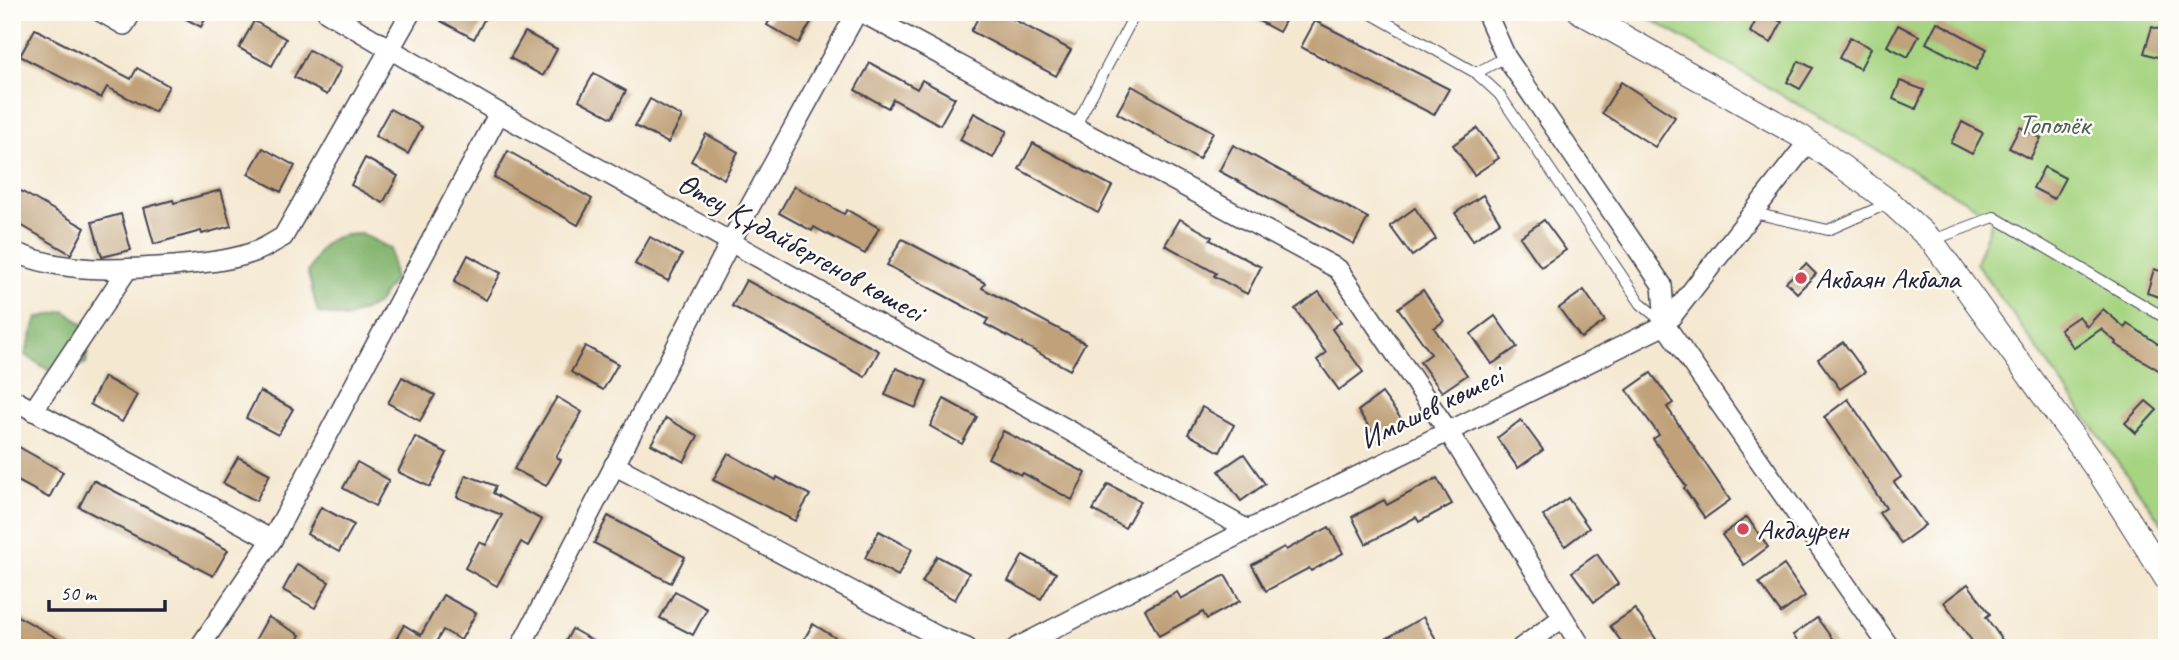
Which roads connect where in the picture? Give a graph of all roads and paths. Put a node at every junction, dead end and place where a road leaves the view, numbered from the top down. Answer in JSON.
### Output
{"nodes":[{"id":1,"x":101,"y":12,"type":"edge"},
{"id":2,"x":132,"y":12,"type":"edge"},
{"id":3,"x":327,"y":12,"type":"edge"},
{"id":4,"x":411,"y":12,"type":"edge"},
{"id":5,"x":859,"y":12,"type":"edge"},
{"id":6,"x":1136,"y":12,"type":"edge"},
{"id":7,"x":1368,"y":12,"type":"edge"},
{"id":8,"x":1486,"y":12,"type":"edge"},
{"id":9,"x":1580,"y":12,"type":"edge"},
{"id":10,"x":390,"y":50,"type":"junction"},
{"id":11,"x":1506,"y":57,"type":"junction"},
{"id":12,"x":1476,"y":73,"type":"junction"},
{"id":13,"x":499,"y":113,"type":"junction"},
{"id":14,"x":1074,"y":127,"type":"junction"},
{"id":15,"x":1808,"y":142,"type":"junction"},
{"id":16,"x":1890,"y":202,"type":"junction"},
{"id":17,"x":1754,"y":213,"type":"junction"},
{"id":18,"x":1932,"y":241,"type":"junction"},
{"id":19,"x":730,"y":242,"type":"junction"},
{"id":20,"x":12,"y":251,"type":"edge"},
{"id":21,"x":127,"y":270,"type":"junction"},
{"id":22,"x":2167,"y":319,"type":"edge"},
{"id":23,"x":1665,"y":325,"type":"junction"},
{"id":24,"x":12,"y":399,"type":"edge"},
{"id":25,"x":33,"y":411,"type":"junction"},
{"id":26,"x":1448,"y":431,"type":"junction"},
{"id":27,"x":614,"y":465,"type":"junction"},
{"id":28,"x":1248,"y":530,"type":"junction"},
{"id":29,"x":272,"y":540,"type":"junction"},
{"id":30,"x":2167,"y":580,"type":"edge"},
{"id":31,"x":1562,"y":618,"type":"junction"},
{"id":32,"x":199,"y":648,"type":"edge"},
{"id":33,"x":520,"y":648,"type":"edge"},
{"id":34,"x":967,"y":648,"type":"edge"},
{"id":35,"x":1016,"y":648,"type":"edge"},
{"id":36,"x":1521,"y":648,"type":"edge"},
{"id":37,"x":1582,"y":648,"type":"edge"},
{"id":38,"x":1890,"y":648,"type":"edge"}],
"edges":[{"from":1,"to":2,"type":"street"},
{"from":3,"to":10,"type":"street","name":"Өтеу Құдайбергенов көшесі"},
{"from":4,"to":10,"type":"street"},
{"from":5,"to":14,"type":"street"},
{"from":5,"to":19,"type":"street"},
{"from":6,"to":14,"type":"lane"},
{"from":7,"to":12,"type":"lane"},
{"from":8,"to":11,"type":"street"},
{"from":9,"to":15,"type":"street"},
{"from":10,"to":13,"type":"street","name":"Өтеу Құдайбергенов көшесі"},
{"from":10,"to":21,"type":"street"},
{"from":11,"to":12,"type":"lane"},
{"from":11,"to":23,"type":"street"},
{"from":12,"to":23,"type":"lane"},
{"from":13,"to":19,"type":"street","name":"Өтеу Құдайбергенов көшесі"},
{"from":13,"to":29,"type":"street"},
{"from":14,"to":26,"type":"street"},
{"from":15,"to":16,"type":"street"},
{"from":15,"to":17,"type":"street","name":"Имашев көшесі"},
{"from":16,"to":17,"type":"lane"},
{"from":16,"to":18,"type":"street"},
{"from":17,"to":23,"type":"street","name":"Имашев көшесі"},
{"from":18,"to":22,"type":"lane"},
{"from":18,"to":30,"type":"street"},
{"from":19,"to":27,"type":"street"},
{"from":19,"to":28,"type":"street","name":"Өтеу Құдайбергенов көшесі"},
{"from":20,"to":21,"type":"street"},
{"from":21,"to":25,"type":"street"},
{"from":23,"to":26,"type":"street","name":"Имашев көшесі"},
{"from":23,"to":38,"type":"street"},
{"from":24,"to":25,"type":"street"},
{"from":25,"to":29,"type":"street"},
{"from":26,"to":28,"type":"street","name":"Имашев көшесі"},
{"from":26,"to":31,"type":"street"},
{"from":27,"to":33,"type":"street"},
{"from":27,"to":34,"type":"street"},
{"from":28,"to":35,"type":"street","name":"Имашев көшесі"},
{"from":29,"to":32,"type":"street"},
{"from":31,"to":36,"type":"street"},
{"from":31,"to":37,"type":"street"}]}
